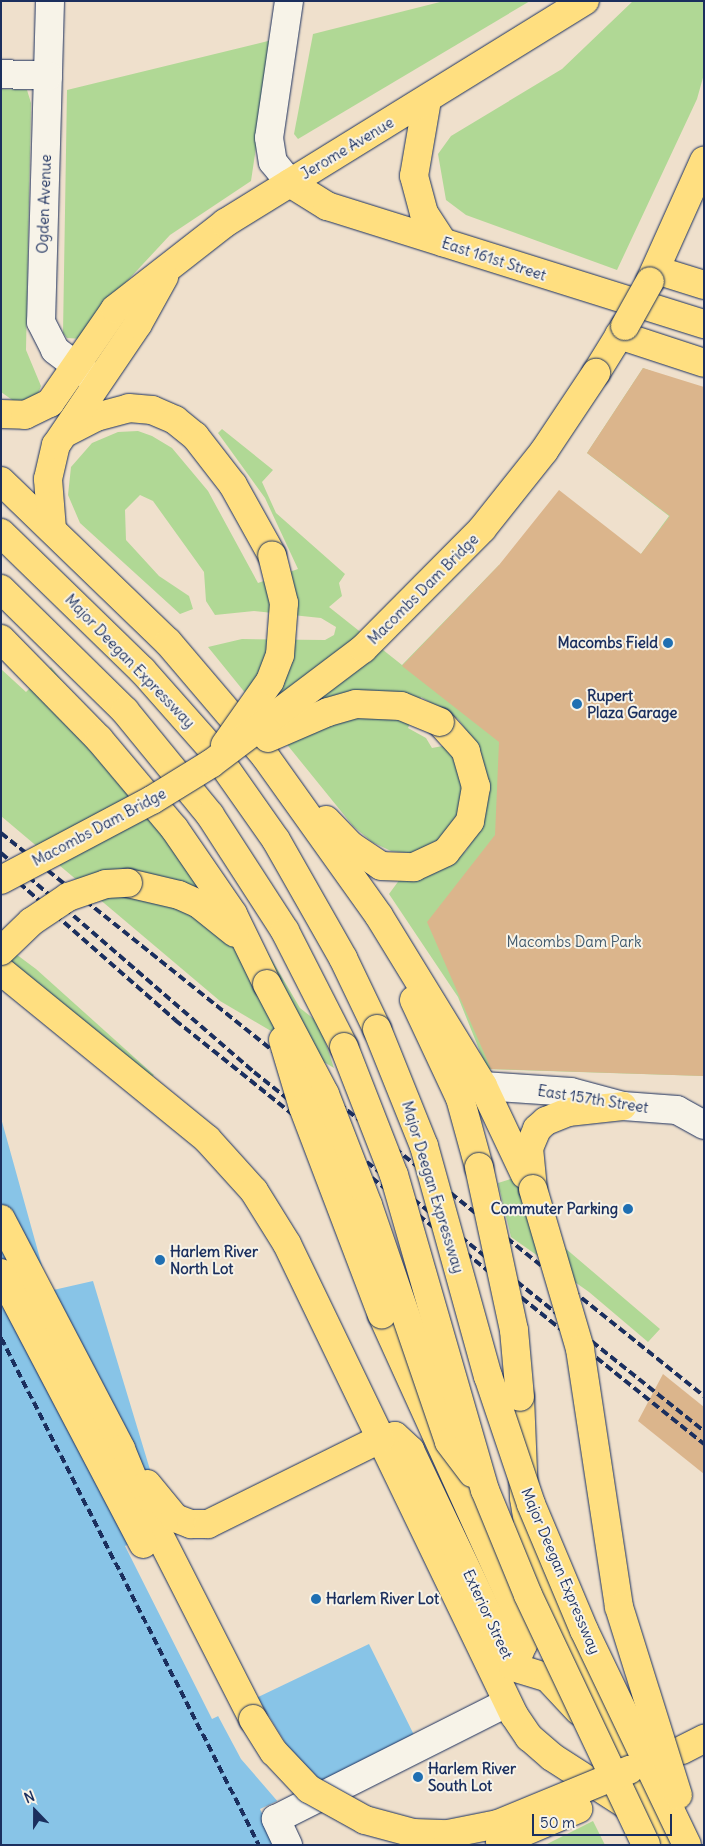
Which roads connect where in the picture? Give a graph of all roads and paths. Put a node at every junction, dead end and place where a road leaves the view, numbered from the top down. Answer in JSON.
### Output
{"nodes":[{"id":1,"x":50,"y":1,"type":"edge"},
{"id":2,"x":289,"y":1,"type":"edge"},
{"id":3,"x":560,"y":1,"type":"edge"},
{"id":4,"x":585,"y":1,"type":"edge"},
{"id":5,"x":532,"y":35,"type":"junction"},
{"id":6,"x":1,"y":74,"type":"edge"},
{"id":7,"x":48,"y":76,"type":"junction"},
{"id":8,"x":427,"y":100,"type":"junction"},
{"id":9,"x":704,"y":161,"type":"edge"},
{"id":10,"x":290,"y":183,"type":"junction"},
{"id":11,"x":443,"y":242,"type":"junction"},
{"id":12,"x":168,"y":269,"type":"junction"},
{"id":13,"x":653,"y":275,"type":"junction"},
{"id":14,"x":704,"y":286,"type":"edge"},
{"id":15,"x":704,"y":324,"type":"edge"},
{"id":16,"x":622,"y":331,"type":"junction"},
{"id":17,"x":704,"y":363,"type":"edge"},
{"id":18,"x":76,"y":367,"type":"junction"},
{"id":19,"x":98,"y":382,"type":"junction"},
{"id":20,"x":1,"y":414,"type":"edge"},
{"id":21,"x":61,"y":435,"type":"junction"},
{"id":22,"x":1,"y":481,"type":"edge"},
{"id":23,"x":52,"y":529,"type":"junction"},
{"id":24,"x":1,"y":533,"type":"edge"},
{"id":25,"x":1,"y":589,"type":"edge"},
{"id":26,"x":1,"y":638,"type":"edge"},
{"id":27,"x":212,"y":763,"type":"junction"},
{"id":28,"x":286,"y":784,"type":"junction"},
{"id":29,"x":152,"y":800,"type":"junction"},
{"id":30,"x":345,"y":871,"type":"junction"},
{"id":31,"x":1,"y":880,"type":"edge"},
{"id":32,"x":249,"y":946,"type":"junction"},
{"id":33,"x":1,"y":951,"type":"edge"},
{"id":34,"x":1,"y":971,"type":"edge"},
{"id":35,"x":267,"y":984,"type":"junction"},
{"id":36,"x":483,"y":1086,"type":"junction"},
{"id":37,"x":623,"y":1106,"type":"junction"},
{"id":38,"x":702,"y":1123,"type":"edge"},
{"id":39,"x":522,"y":1150,"type":"junction"},
{"id":40,"x":1,"y":1219,"type":"edge"},
{"id":41,"x":1,"y":1273,"type":"edge"},
{"id":42,"x":380,"y":1439,"type":"junction"},
{"id":43,"x":121,"y":1449,"type":"junction"},
{"id":44,"x":485,"y":1490,"type":"junction"},
{"id":45,"x":504,"y":1673,"type":"junction"},
{"id":46,"x":507,"y":1703,"type":"junction"},
{"id":47,"x":693,"y":1745,"type":"edge"},
{"id":48,"x":638,"y":1789,"type":"junction"},
{"id":49,"x":656,"y":1838,"type":"edge"},
{"id":50,"x":288,"y":1845,"type":"edge"},
{"id":51,"x":384,"y":1845,"type":"edge"},
{"id":52,"x":487,"y":1845,"type":"edge"},
{"id":53,"x":687,"y":1845,"type":"edge"},
{"id":54,"x":692,"y":1845,"type":"edge"}],
"edges":[{"from":1,"to":7,"type":"street","name":"Ogden Avenue"},
{"from":2,"to":10,"type":"street"},
{"from":3,"to":5,"type":"main road","name":"Jerome Avenue"},
{"from":4,"to":5,"type":"main road","name":"Jerome Avenue"},
{"from":5,"to":8,"type":"main road","name":"Jerome Avenue"},
{"from":6,"to":7,"type":"street"},
{"from":7,"to":18,"type":"street","name":"Ogden Avenue"},
{"from":8,"to":10,"type":"main road","name":"Jerome Avenue"},
{"from":8,"to":11,"type":"main road"},
{"from":9,"to":13,"type":"main road","name":"Macombs Dam Bridge"},
{"from":10,"to":11,"type":"main road","name":"East 161st Street"},
{"from":10,"to":12,"type":"main road","name":"Jerome Avenue"},
{"from":11,"to":15,"type":"main road","name":"East 161st Street"},
{"from":12,"to":18,"type":"main road","name":"Jerome Avenue"},
{"from":12,"to":19,"type":"main road","name":"Jerome Avenue"},
{"from":13,"to":14,"type":"main road"},
{"from":13,"to":16,"type":"main road","name":"Macombs Dam Bridge","bridge":true},
{"from":16,"to":17,"type":"main road"},
{"from":16,"to":27,"type":"main road","name":"Macombs Dam Bridge","bridge":true},
{"from":18,"to":19,"type":"street","name":"Ogden Avenue"},
{"from":18,"to":20,"type":"main road","name":"Jerome Avenue"},
{"from":19,"to":21,"type":"main road","name":"Jerome Avenue"},
{"from":21,"to":23,"type":"main road","name":"Jerome Avenue"},
{"from":21,"to":27,"type":"main road","bridge":true},
{"from":22,"to":23,"type":"main road"},
{"from":23,"to":28,"type":"main road"},
{"from":24,"to":53,"type":"main road","name":"Major Deegan Expressway","bridge":true},
{"from":25,"to":44,"type":"main road","bridge":true},
{"from":26,"to":29,"type":"main road"},
{"from":27,"to":28,"type":"main road","bridge":true},
{"from":27,"to":29,"type":"main road","name":"Macombs Dam Bridge","bridge":true},
{"from":28,"to":30,"type":"main road"},
{"from":29,"to":31,"type":"main road","name":"Macombs Dam Bridge","bridge":true},
{"from":29,"to":32,"type":"main road"},
{"from":30,"to":36,"type":"main road"},
{"from":30,"to":48,"type":"main road","bridge":true},
{"from":32,"to":33,"type":"main road","bridge":true},
{"from":32,"to":35,"type":"main road"},
{"from":34,"to":42,"type":"main road"},
{"from":35,"to":44,"type":"main road","bridge":true},
{"from":35,"to":45,"type":"main road","bridge":true},
{"from":36,"to":37,"type":"street","name":"East 157th Street"},
{"from":36,"to":39,"type":"main road"},
{"from":37,"to":38,"type":"street","name":"East 157th Street"},
{"from":37,"to":39,"type":"main road"},
{"from":39,"to":54,"type":"main road","bridge":true},
{"from":40,"to":43,"type":"main road"},
{"from":41,"to":51,"type":"main road"},
{"from":42,"to":43,"type":"main road"},
{"from":42,"to":45,"type":"main road","name":"Exterior Street"},
{"from":43,"to":47,"type":"main road","bridge":true},
{"from":44,"to":49,"type":"main road","bridge":true},
{"from":45,"to":46,"type":"main road","name":"Exterior Street"},
{"from":45,"to":48,"type":"main road","name":"Exterior Street"},
{"from":46,"to":49,"type":"main road","name":"Exterior Street"},
{"from":46,"to":50,"type":"street"},
{"from":47,"to":52,"type":"main road","bridge":true},
{"from":48,"to":49,"type":"main road","name":"Exterior Street"}]}
